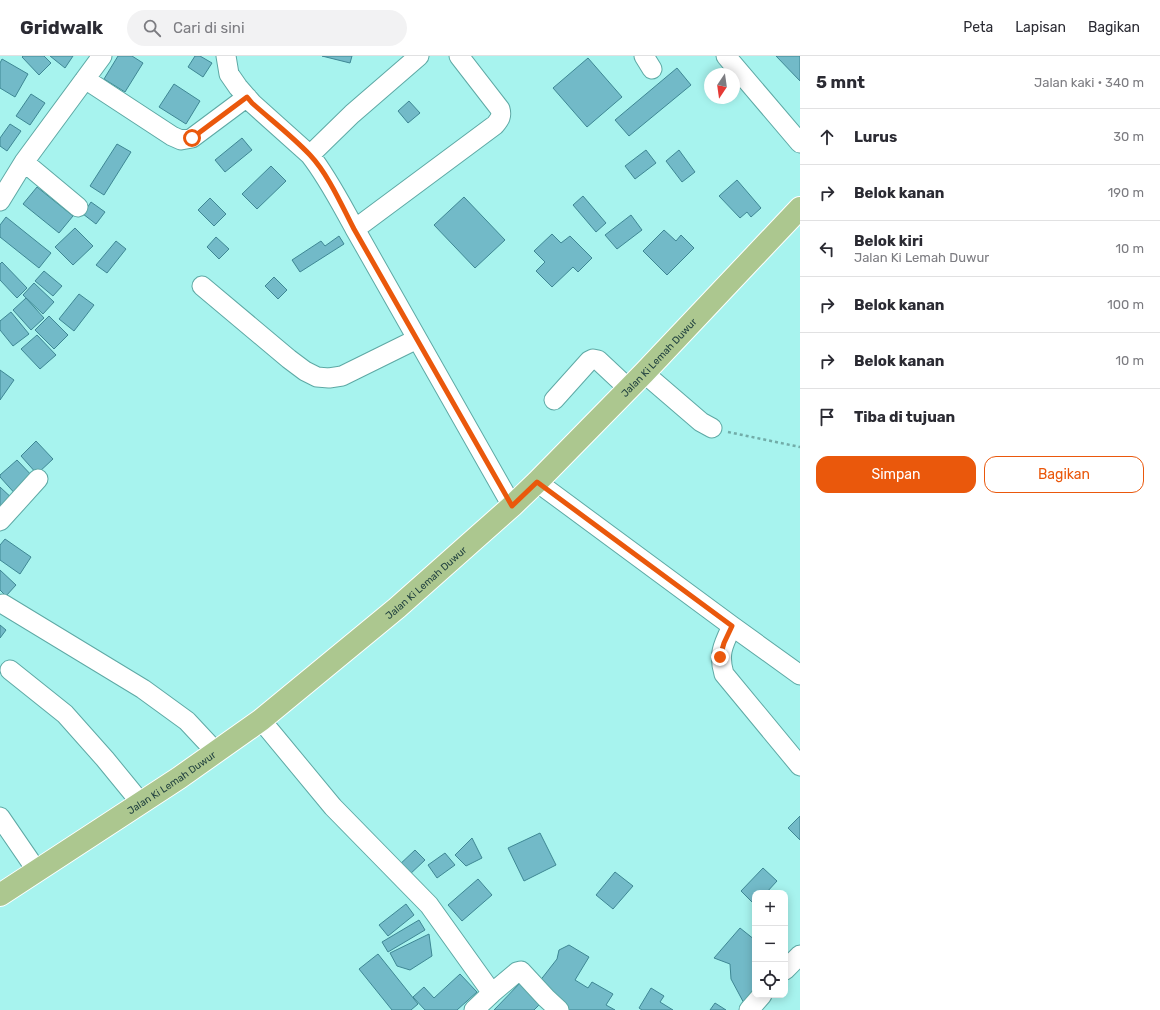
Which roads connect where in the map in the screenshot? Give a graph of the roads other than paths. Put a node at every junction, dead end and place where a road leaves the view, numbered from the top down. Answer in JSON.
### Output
{"nodes":[{"id":1,"x":102,"y":56,"type":"edge"},
{"id":2,"x":226,"y":56,"type":"edge"},
{"id":3,"x":419,"y":56,"type":"edge"},
{"id":4,"x":459,"y":56,"type":"edge"},
{"id":5,"x":726,"y":56,"type":"edge"},
{"id":6,"x":85,"y":79,"type":"junction"},
{"id":7,"x":247,"y":97,"type":"junction"},
{"id":8,"x":800,"y":143,"type":"edge"},
{"id":9,"x":310,"y":155,"type":"junction"},
{"id":10,"x":24,"y":162,"type":"junction"},
{"id":11,"x":0,"y":201,"type":"edge"},
{"id":12,"x":78,"y":207,"type":"dead end"},
{"id":13,"x":800,"y":208,"type":"edge"},
{"id":14,"x":354,"y":229,"type":"junction"},
{"id":15,"x":202,"y":286,"type":"dead end"},
{"id":16,"x":417,"y":339,"type":"junction"},
{"id":17,"x":644,"y":373,"type":"junction"},
{"id":18,"x":629,"y":389,"type":"junction"},
{"id":19,"x":554,"y":400,"type":"dead end"},
{"id":20,"x":712,"y":428,"type":"road end"},
{"id":21,"x":38,"y":479,"type":"dead end"},
{"id":22,"x":537,"y":482,"type":"junction"},
{"id":23,"x":512,"y":506,"type":"junction"},
{"id":24,"x":0,"y":521,"type":"edge"},
{"id":25,"x":3,"y":604,"type":"dead end"},
{"id":26,"x":732,"y":626,"type":"junction"},
{"id":27,"x":10,"y":670,"type":"dead end"},
{"id":28,"x":800,"y":675,"type":"edge"},
{"id":29,"x":261,"y":720,"type":"junction"},
{"id":30,"x":215,"y":752,"type":"junction"},
{"id":31,"x":800,"y":766,"type":"edge"},
{"id":32,"x":141,"y":803,"type":"junction"},
{"id":33,"x":0,"y":817,"type":"edge"},
{"id":34,"x":37,"y":871,"type":"junction"},
{"id":35,"x":0,"y":895,"type":"edge"},
{"id":36,"x":800,"y":955,"type":"edge"},
{"id":37,"x":788,"y":967,"type":"edge"},
{"id":38,"x":492,"y":993,"type":"junction"},
{"id":39,"x":759,"y":998,"type":"edge"},
{"id":40,"x":474,"y":1010,"type":"edge"},
{"id":41,"x":559,"y":1010,"type":"edge"},
{"id":42,"x":749,"y":1010,"type":"edge"}],
"edges":[{"from":1,"to":6,"type":"street"},
{"from":2,"to":7,"type":"street"},
{"from":3,"to":9,"type":"street"},
{"from":4,"to":14,"type":"street"},
{"from":5,"to":8,"type":"street"},
{"from":6,"to":7,"type":"street"},
{"from":6,"to":10,"type":"street"},
{"from":7,"to":9,"type":"street"},
{"from":9,"to":14,"type":"street"},
{"from":10,"to":11,"type":"street"},
{"from":10,"to":12,"type":"street"},
{"from":13,"to":17,"type":"main road","name":"Jalan Ki Lemah Duwur"},
{"from":14,"to":16,"type":"street"},
{"from":15,"to":16,"type":"street"},
{"from":16,"to":23,"type":"street"},
{"from":17,"to":18,"type":"main road","name":"Jalan Ki Lemah Duwur"},
{"from":17,"to":20,"type":"street"},
{"from":18,"to":19,"type":"street"},
{"from":18,"to":22,"type":"main road","name":"Jalan Ki Lemah Duwur"},
{"from":21,"to":24,"type":"street"},
{"from":22,"to":23,"type":"main road","name":"Jalan Ki Lemah Duwur"},
{"from":22,"to":26,"type":"street"},
{"from":23,"to":29,"type":"main road","name":"Jalan Ki Lemah Duwur"},
{"from":25,"to":30,"type":"street"},
{"from":26,"to":28,"type":"street"},
{"from":26,"to":31,"type":"street"},
{"from":27,"to":32,"type":"street"},
{"from":29,"to":30,"type":"main road","name":"Jalan Ki Lemah Duwur"},
{"from":29,"to":38,"type":"street"},
{"from":30,"to":32,"type":"main road","name":"Jalan Ki Lemah Duwur"},
{"from":32,"to":34,"type":"main road","name":"Jalan Ki Lemah Duwur"},
{"from":33,"to":34,"type":"street"},
{"from":34,"to":35,"type":"main road","name":"Jalan Ki Lemah Duwur"},
{"from":36,"to":37,"type":"street"},
{"from":38,"to":40,"type":"street"},
{"from":38,"to":41,"type":"street"},
{"from":39,"to":42,"type":"street"}]}
